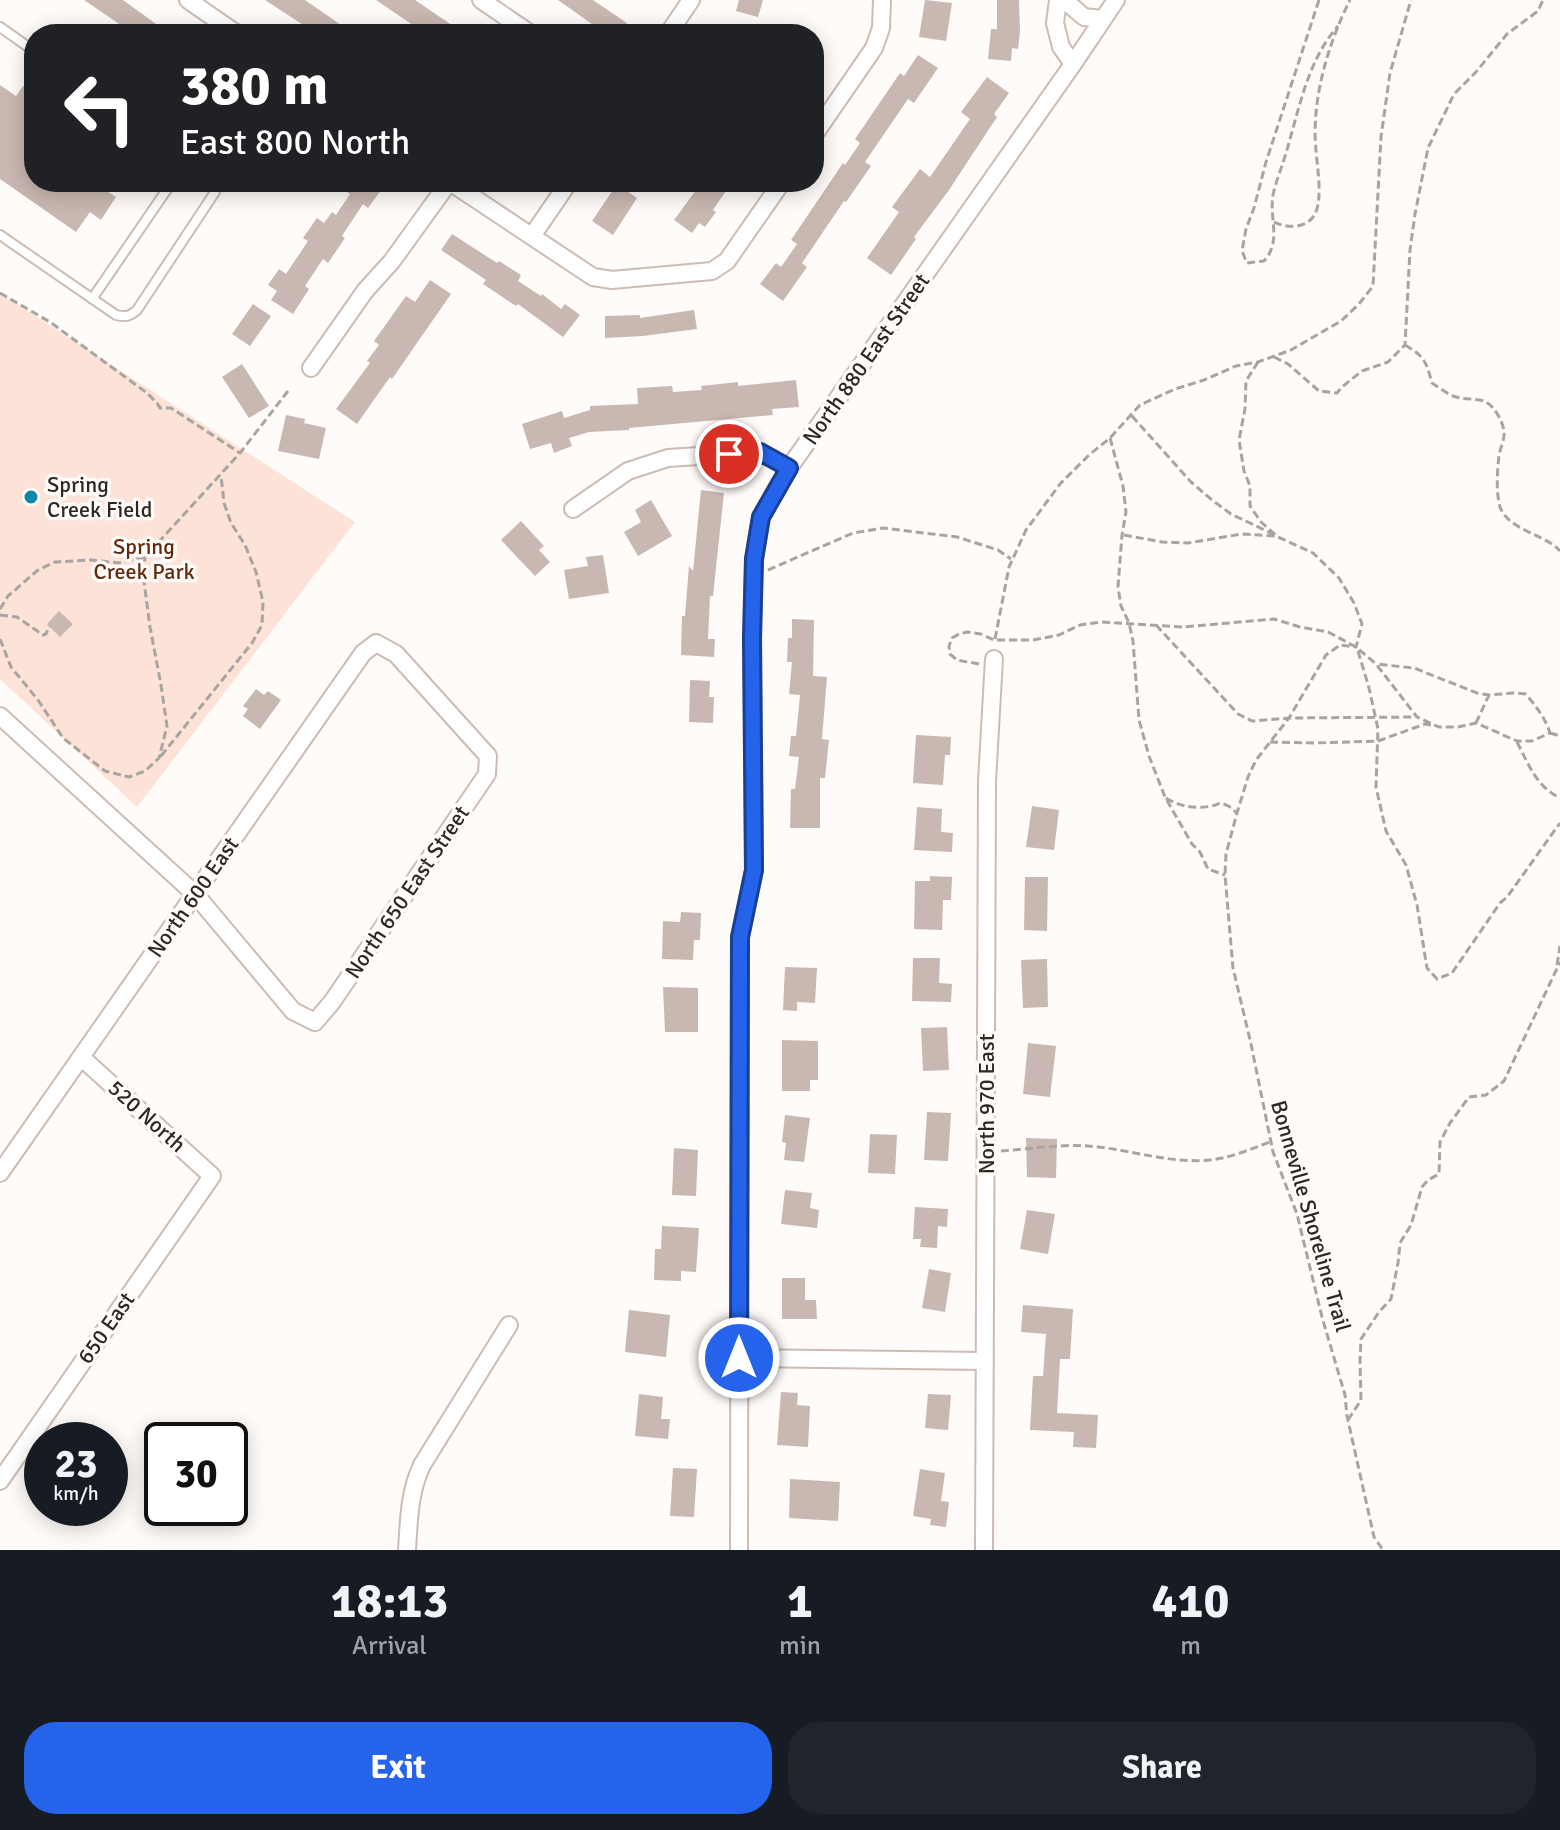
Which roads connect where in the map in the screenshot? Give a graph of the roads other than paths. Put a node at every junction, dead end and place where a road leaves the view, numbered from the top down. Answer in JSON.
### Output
{"nodes":[{"id":1,"x":188,"y":0,"type":"edge"},
{"id":2,"x":481,"y":0,"type":"edge"},
{"id":3,"x":691,"y":0,"type":"edge"},
{"id":4,"x":882,"y":0,"type":"edge"},
{"id":5,"x":1058,"y":0,"type":"edge"},
{"id":6,"x":1064,"y":0,"type":"edge"},
{"id":7,"x":1116,"y":0,"type":"edge"},
{"id":8,"x":1102,"y":19,"type":"junction"},
{"id":9,"x":223,"y":24,"type":"edge"},
{"id":10,"x":516,"y":24,"type":"edge"},
{"id":11,"x":675,"y":24,"type":"edge"},
{"id":12,"x":0,"y":27,"type":"edge"},
{"id":13,"x":24,"y":44,"type":"edge"},
{"id":14,"x":1073,"y":64,"type":"junction"},
{"id":15,"x":824,"y":120,"type":"edge"},
{"id":16,"x":165,"y":192,"type":"edge"},
{"id":17,"x":215,"y":192,"type":"edge"},
{"id":18,"x":442,"y":192,"type":"edge"},
{"id":19,"x":464,"y":192,"type":"edge"},
{"id":20,"x":562,"y":192,"type":"edge"},
{"id":21,"x":775,"y":192,"type":"edge"},
{"id":22,"x":0,"y":235,"type":"edge"},
{"id":23,"x":532,"y":236,"type":"junction"},
{"id":24,"x":92,"y":299,"type":"junction"},
{"id":25,"x":311,"y":368,"type":"dead end"},
{"id":26,"x":789,"y":468,"type":"junction"},
{"id":27,"x":573,"y":509,"type":"dead end"},
{"id":28,"x":994,"y":662,"type":"road end"},
{"id":29,"x":0,"y":716,"type":"edge"},
{"id":30,"x":488,"y":756,"type":"joint"},
{"id":31,"x":195,"y":894,"type":"junction"},
{"id":32,"x":81,"y":1057,"type":"junction"},
{"id":33,"x":0,"y":1173,"type":"edge"},
{"id":34,"x":212,"y":1176,"type":"joint"},
{"id":35,"x":509,"y":1325,"type":"dead end"},
{"id":36,"x":739,"y":1358,"type":"junction"},
{"id":37,"x":985,"y":1361,"type":"junction"},
{"id":38,"x":0,"y":1481,"type":"edge"},
{"id":39,"x":407,"y":1550,"type":"edge"},
{"id":40,"x":739,"y":1550,"type":"edge"},
{"id":41,"x":984,"y":1550,"type":"edge"}],
"edges":[{"from":1,"to":9,"type":"street"},
{"from":2,"to":10,"type":"street"},
{"from":3,"to":11,"type":"street"},
{"from":4,"to":15,"type":"street"},
{"from":5,"to":14,"type":"street"},
{"from":6,"to":8,"type":"street"},
{"from":7,"to":8,"type":"street","name":"North 880 East Street"},
{"from":8,"to":14,"type":"street","name":"North 880 East Street"},
{"from":12,"to":13,"type":"lane"},
{"from":14,"to":26,"type":"street","name":"North 880 East Street"},
{"from":16,"to":24,"type":"lane"},
{"from":17,"to":24,"type":"lane"},
{"from":18,"to":25,"type":"street"},
{"from":19,"to":23,"type":"street"},
{"from":20,"to":23,"type":"street"},
{"from":21,"to":23,"type":"street"},
{"from":22,"to":24,"type":"lane"},
{"from":26,"to":27,"type":"street"},
{"from":26,"to":36,"type":"street","name":"North 880 East Street"},
{"from":28,"to":37,"type":"street","name":"North 970 East"},
{"from":29,"to":31,"type":"street"},
{"from":30,"to":31,"type":"street","name":"North 600 East"},
{"from":30,"to":31,"type":"street","name":"North 650 East Street"},
{"from":31,"to":32,"type":"street","name":"North 600 East"},
{"from":32,"to":33,"type":"street","name":"North 600 East"},
{"from":32,"to":34,"type":"street","name":"520 North"},
{"from":34,"to":38,"type":"street","name":"650 East"},
{"from":35,"to":39,"type":"street"},
{"from":36,"to":37,"type":"street"},
{"from":36,"to":40,"type":"street","name":"North 880 East Street"},
{"from":37,"to":41,"type":"street","name":"North 970 East"}]}
